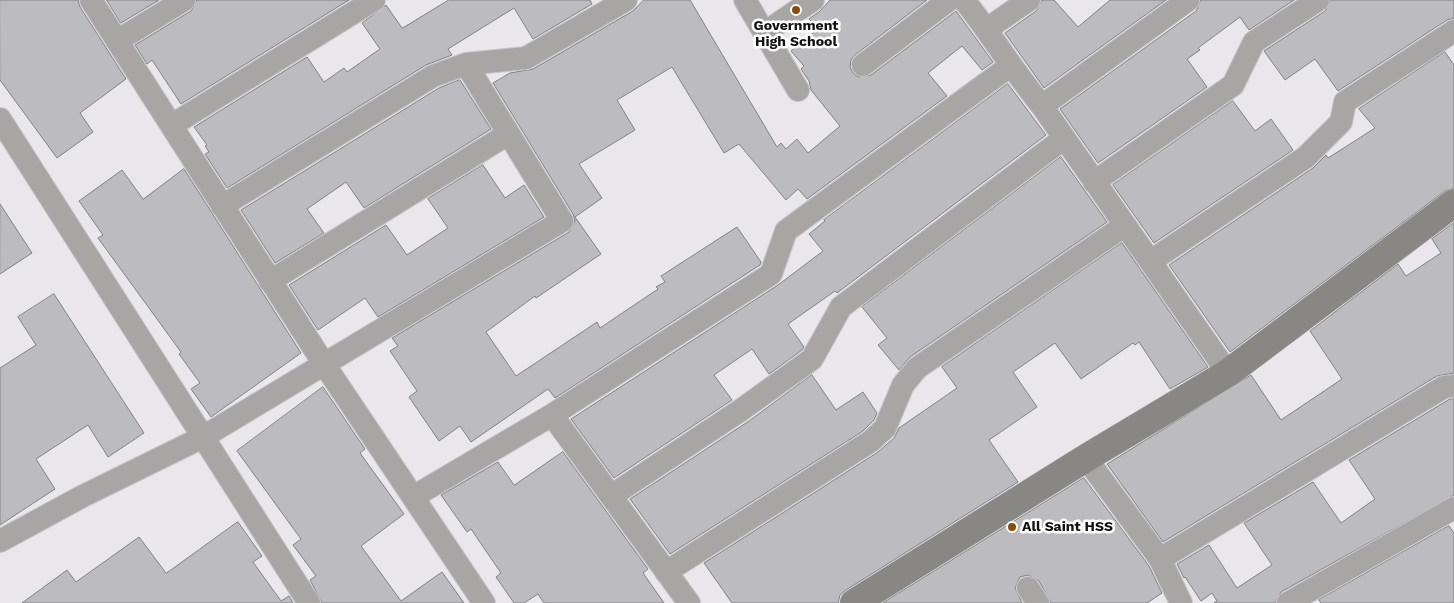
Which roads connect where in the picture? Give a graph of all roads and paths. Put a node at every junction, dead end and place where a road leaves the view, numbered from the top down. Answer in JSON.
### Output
{"nodes":[{"id":1,"x":92,"y":0,"type":"edge"},
{"id":2,"x":184,"y":0,"type":"edge"},
{"id":3,"x":374,"y":0,"type":"edge"},
{"id":4,"x":626,"y":0,"type":"edge"},
{"id":5,"x":746,"y":0,"type":"edge"},
{"id":6,"x":813,"y":0,"type":"edge"},
{"id":7,"x":949,"y":0,"type":"edge"},
{"id":8,"x":964,"y":0,"type":"edge"},
{"id":9,"x":1029,"y":0,"type":"edge"},
{"id":10,"x":1188,"y":0,"type":"edge"},
{"id":11,"x":1318,"y":0,"type":"edge"},
{"id":12,"x":987,"y":29,"type":"junction"},
{"id":13,"x":1454,"y":31,"type":"edge"},
{"id":14,"x":764,"y":34,"type":"junction"},
{"id":15,"x":118,"y":41,"type":"junction"},
{"id":16,"x":466,"y":64,"type":"junction"},
{"id":17,"x":863,"y":65,"type":"dead end"},
{"id":18,"x":1010,"y":66,"type":"junction"},
{"id":19,"x":798,"y":90,"type":"dead end"},
{"id":20,"x":1042,"y":106,"type":"junction"},
{"id":21,"x":0,"y":119,"type":"edge"},
{"id":22,"x":172,"y":125,"type":"junction"},
{"id":23,"x":508,"y":134,"type":"junction"},
{"id":24,"x":1063,"y":139,"type":"junction"},
{"id":25,"x":1094,"y":182,"type":"junction"},
{"id":26,"x":1454,"y":203,"type":"edge"},
{"id":27,"x":222,"y":206,"type":"junction"},
{"id":28,"x":1124,"y":226,"type":"junction"},
{"id":29,"x":1151,"y":261,"type":"junction"},
{"id":30,"x":270,"y":281,"type":"junction"},
{"id":31,"x":324,"y":364,"type":"junction"},
{"id":32,"x":1228,"y":373,"type":"junction"},
{"id":33,"x":1454,"y":386,"type":"edge"},
{"id":34,"x":552,"y":415,"type":"junction"},
{"id":35,"x":203,"y":437,"type":"junction"},
{"id":36,"x":1086,"y":458,"type":"junction"},
{"id":37,"x":611,"y":496,"type":"junction"},
{"id":38,"x":413,"y":497,"type":"junction"},
{"id":39,"x":1454,"y":508,"type":"edge"},
{"id":40,"x":0,"y":541,"type":"edge"},
{"id":41,"x":1160,"y":558,"type":"junction"},
{"id":42,"x":666,"y":572,"type":"junction"},
{"id":43,"x":1175,"y":601,"type":"edge"},
{"id":44,"x":309,"y":603,"type":"edge"},
{"id":45,"x":484,"y":603,"type":"edge"},
{"id":46,"x":689,"y":603,"type":"edge"},
{"id":47,"x":854,"y":603,"type":"edge"},
{"id":48,"x":1288,"y":603,"type":"edge"}],
"edges":[{"from":1,"to":15,"type":"street"},
{"from":2,"to":15,"type":"street"},
{"from":3,"to":22,"type":"street"},
{"from":4,"to":16,"type":"street"},
{"from":5,"to":14,"type":"street"},
{"from":6,"to":14,"type":"street"},
{"from":7,"to":17,"type":"street"},
{"from":8,"to":12,"type":"street"},
{"from":9,"to":12,"type":"street"},
{"from":10,"to":20,"type":"street"},
{"from":11,"to":25,"type":"street"},
{"from":12,"to":18,"type":"street"},
{"from":13,"to":29,"type":"street"},
{"from":14,"to":19,"type":"street"},
{"from":15,"to":22,"type":"street"},
{"from":16,"to":23,"type":"street"},
{"from":16,"to":27,"type":"street"},
{"from":18,"to":20,"type":"street"},
{"from":18,"to":34,"type":"street"},
{"from":20,"to":24,"type":"street"},
{"from":21,"to":35,"type":"street"},
{"from":22,"to":27,"type":"street"},
{"from":23,"to":30,"type":"street"},
{"from":23,"to":31,"type":"street"},
{"from":24,"to":25,"type":"street"},
{"from":24,"to":37,"type":"street"},
{"from":25,"to":28,"type":"street"},
{"from":26,"to":32,"type":"street"},
{"from":27,"to":30,"type":"street"},
{"from":28,"to":29,"type":"street"},
{"from":28,"to":42,"type":"street"},
{"from":29,"to":32,"type":"street"},
{"from":30,"to":31,"type":"street"},
{"from":31,"to":35,"type":"street"},
{"from":31,"to":38,"type":"street"},
{"from":32,"to":36,"type":"street"},
{"from":33,"to":41,"type":"street"},
{"from":34,"to":37,"type":"street"},
{"from":34,"to":38,"type":"street"},
{"from":35,"to":40,"type":"street"},
{"from":35,"to":44,"type":"street"},
{"from":36,"to":41,"type":"street"},
{"from":36,"to":47,"type":"street"},
{"from":37,"to":42,"type":"street"},
{"from":38,"to":45,"type":"street"},
{"from":39,"to":48,"type":"street"},
{"from":41,"to":43,"type":"street"},
{"from":42,"to":46,"type":"street"}]}
